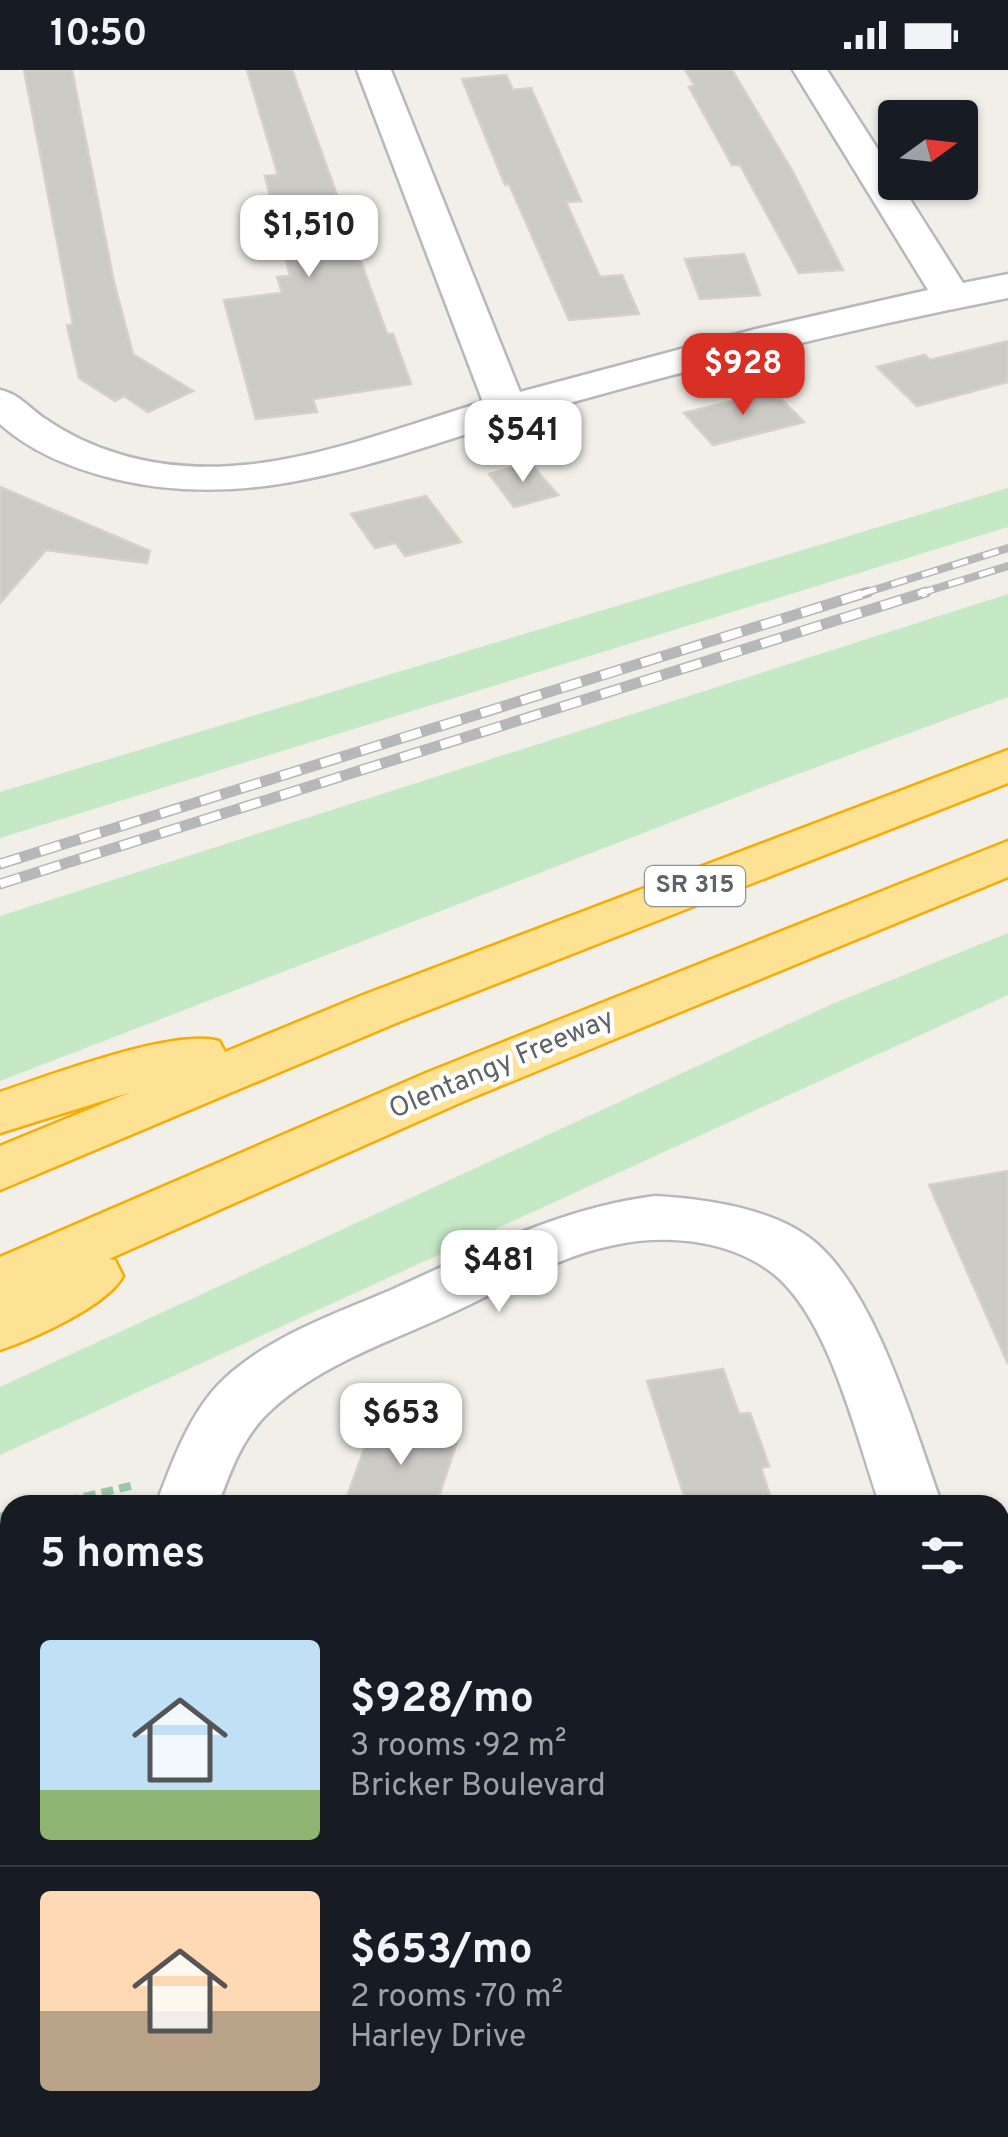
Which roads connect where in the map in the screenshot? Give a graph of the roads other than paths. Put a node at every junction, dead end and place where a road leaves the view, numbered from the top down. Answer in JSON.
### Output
{"nodes":[{"id":1,"x":374,"y":70,"type":"edge"},
{"id":2,"x":810,"y":70,"type":"edge"},
{"id":3,"x":1008,"y":286,"type":"edge"},
{"id":4,"x":952,"y":297,"type":"junction"},
{"id":5,"x":0,"y":402,"type":"edge"},
{"id":6,"x":506,"y":408,"type":"junction"},
{"id":7,"x":1008,"y":765,"type":"edge"},
{"id":8,"x":1008,"y":858,"type":"edge"},
{"id":9,"x":382,"y":1008,"type":"junction"},
{"id":10,"x":445,"y":1087,"type":"junction"},
{"id":11,"x":0,"y":1113,"type":"edge"},
{"id":12,"x":0,"y":1169,"type":"edge"},
{"id":13,"x":0,"y":1282,"type":"edge"},
{"id":14,"x":0,"y":1327,"type":"edge"},
{"id":15,"x":192,"y":1495,"type":"edge"},
{"id":16,"x":907,"y":1495,"type":"edge"}],
"edges":[{"from":1,"to":6,"type":"street"},
{"from":2,"to":4,"type":"street"},
{"from":3,"to":4,"type":"street"},
{"from":4,"to":6,"type":"street"},
{"from":5,"to":6,"type":"street"},
{"from":7,"to":9,"type":"highway","number":"SR 315"},
{"from":8,"to":10,"type":"highway","name":"Olentangy Freeway"},
{"from":9,"to":11,"type":"highway"},
{"from":9,"to":12,"type":"highway","number":"SR 315"},
{"from":10,"to":13,"type":"highway","name":"Olentangy Freeway"},
{"from":10,"to":14,"type":"highway"},
{"from":15,"to":16,"type":"street"}]}
